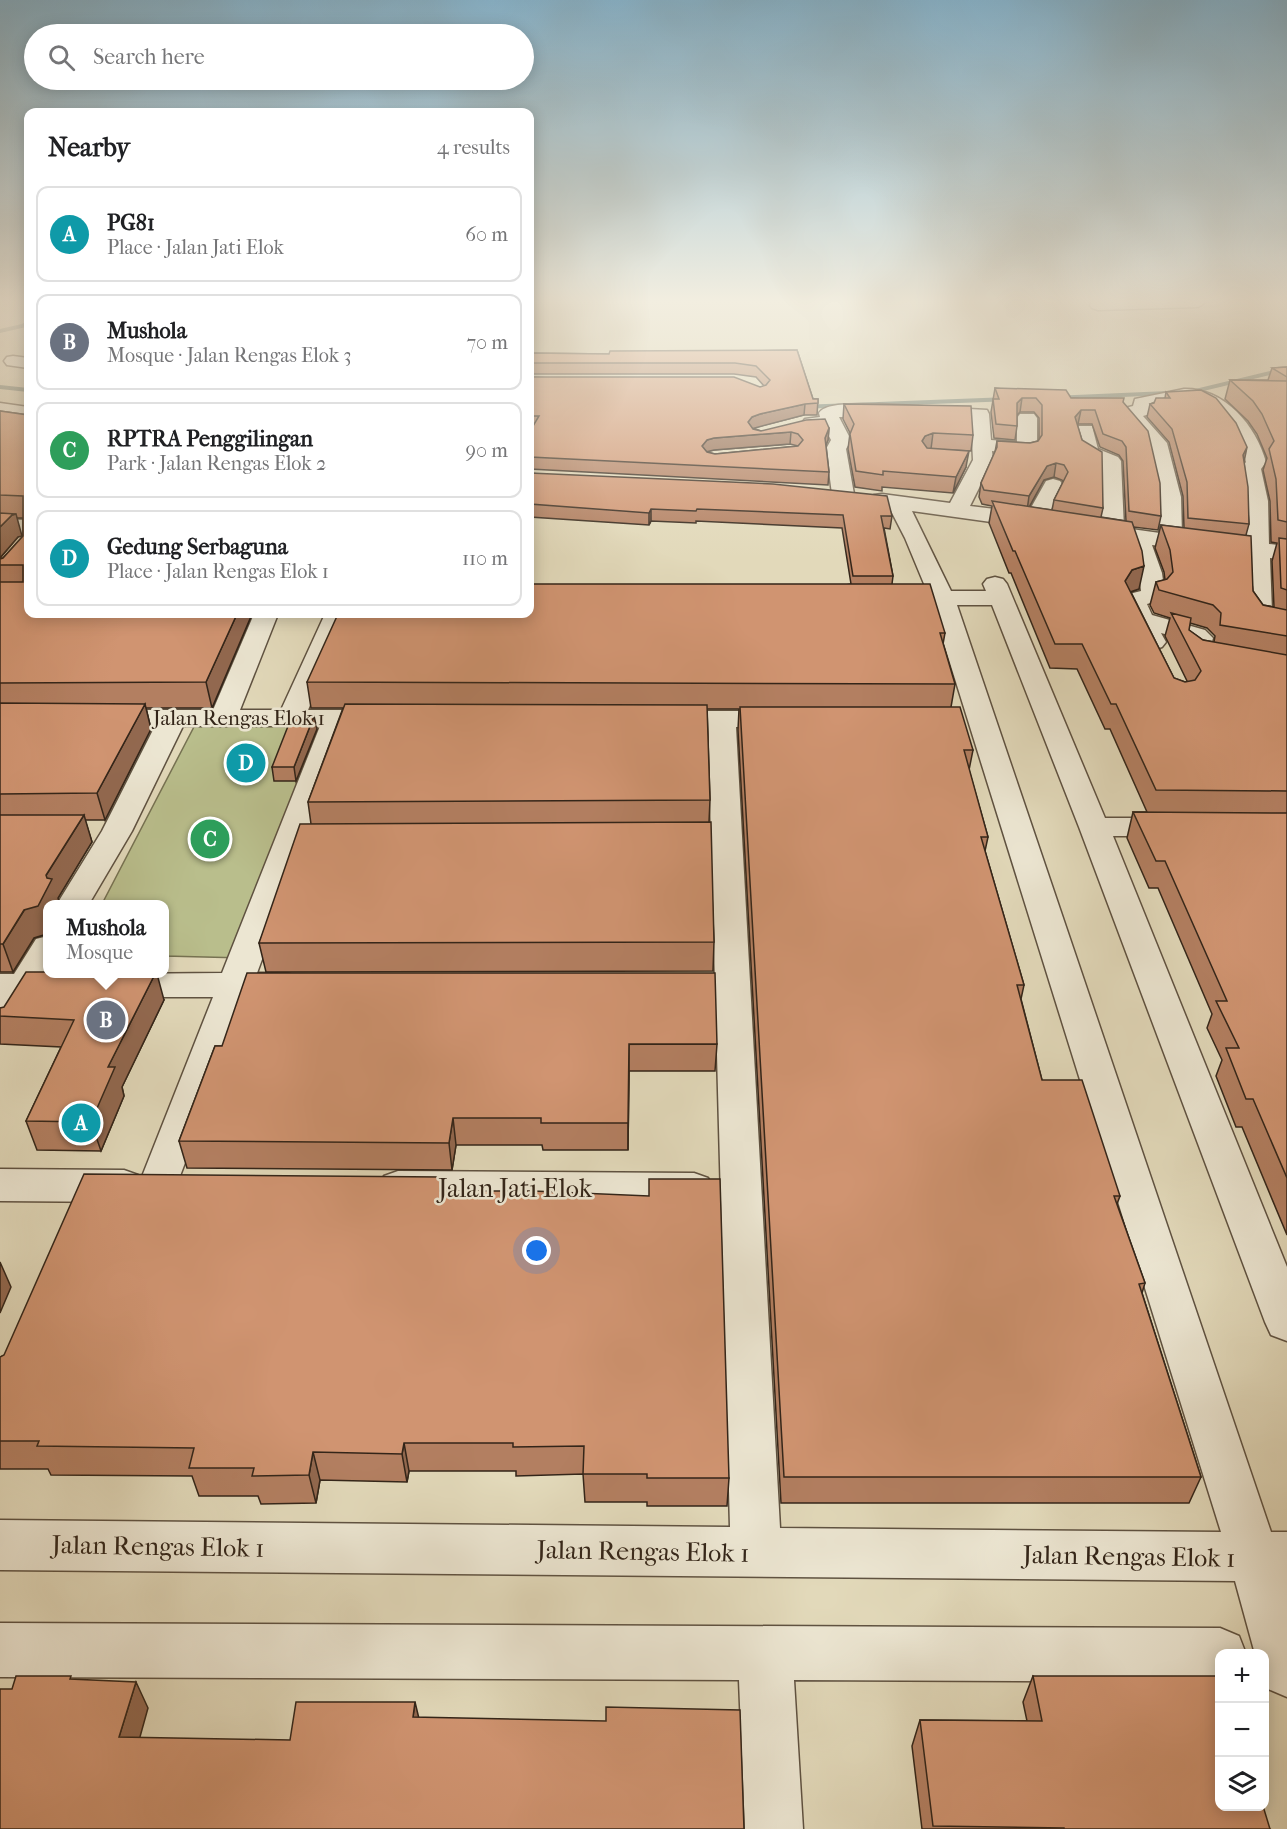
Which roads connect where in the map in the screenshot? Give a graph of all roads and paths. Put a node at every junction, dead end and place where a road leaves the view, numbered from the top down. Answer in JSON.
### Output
{"nodes":[{"id":1,"x":0,"y":409,"type":"edge"},
{"id":2,"x":24,"y":412,"type":"edge"},
{"id":3,"x":1027,"y":418,"type":"dead end"},
{"id":4,"x":832,"y":422,"type":"junction"},
{"id":5,"x":795,"y":425,"type":"edge"},
{"id":6,"x":1085,"y":430,"type":"dead end"},
{"id":7,"x":976,"y":455,"type":"junction"},
{"id":8,"x":1053,"y":485,"type":"dead end"},
{"id":9,"x":897,"y":503,"type":"junction"},
{"id":10,"x":958,"y":509,"type":"junction"},
{"id":11,"x":1035,"y":521,"type":"junction"},
{"id":12,"x":0,"y":526,"type":"edge"},
{"id":13,"x":24,"y":527,"type":"edge"},
{"id":14,"x":1113,"y":533,"type":"junction"},
{"id":15,"x":1138,"y":537,"type":"junction"},
{"id":16,"x":1171,"y":540,"type":"junction"},
{"id":17,"x":1260,"y":550,"type":"junction"},
{"id":18,"x":1287,"y":553,"type":"edge"},
{"id":19,"x":901,"y":597,"type":"edge"},
{"id":20,"x":942,"y":598,"type":"junction"},
{"id":21,"x":264,"y":618,"type":"edge"},
{"id":22,"x":335,"y":618,"type":"edge"},
{"id":23,"x":1142,"y":620,"type":"junction"},
{"id":24,"x":1287,"y":627,"type":"edge"},
{"id":25,"x":1165,"y":667,"type":"edge"},
{"id":26,"x":1287,"y":671,"type":"edge"},
{"id":27,"x":81,"y":718,"type":"edge"},
{"id":28,"x":173,"y":718,"type":"junction"},
{"id":29,"x":224,"y":718,"type":"junction"},
{"id":30,"x":291,"y":718,"type":"junction"},
{"id":31,"x":337,"y":718,"type":"junction"},
{"id":32,"x":407,"y":718,"type":"edge"},
{"id":33,"x":641,"y":719,"type":"edge"},
{"id":34,"x":722,"y":719,"type":"junction"},
{"id":35,"x":806,"y":719,"type":"edge"},
{"id":36,"x":950,"y":720,"type":"edge"},
{"id":37,"x":982,"y":720,"type":"junction"},
{"id":38,"x":1094,"y":827,"type":"junction"},
{"id":39,"x":1196,"y":827,"type":"edge"},
{"id":40,"x":82,"y":831,"type":"edge"},
{"id":41,"x":117,"y":831,"type":"junction"},
{"id":42,"x":291,"y":840,"type":"junction"},
{"id":43,"x":326,"y":840,"type":"edge"},
{"id":44,"x":75,"y":900,"type":"edge"},
{"id":45,"x":43,"y":952,"type":"edge"},
{"id":46,"x":235,"y":985,"type":"junction"},
{"id":47,"x":318,"y":985,"type":"edge"},
{"id":48,"x":12,"y":986,"type":"edge"},
{"id":49,"x":0,"y":1025,"type":"edge"},
{"id":50,"x":0,"y":1185,"type":"edge"},
{"id":51,"x":80,"y":1185,"type":"junction"},
{"id":52,"x":360,"y":1187,"type":"edge"},
{"id":53,"x":741,"y":1190,"type":"junction"},
{"id":54,"x":62,"y":1228,"type":"edge"},
{"id":55,"x":1287,"y":1322,"type":"edge"},
{"id":56,"x":0,"y":1545,"type":"edge"},
{"id":57,"x":756,"y":1552,"type":"junction"},
{"id":58,"x":1269,"y":1557,"type":"edge"},
{"id":59,"x":0,"y":1650,"type":"edge"},
{"id":60,"x":765,"y":1654,"type":"junction"},
{"id":61,"x":1215,"y":1655,"type":"edge"},
{"id":62,"x":1280,"y":1659,"type":"edge"},
{"id":63,"x":774,"y":1829,"type":"edge"}],
"edges":[{"from":1,"to":2,"type":"street"},
{"from":3,"to":7,"type":"street"},
{"from":4,"to":5,"type":"street"},
{"from":4,"to":7,"type":"street"},
{"from":4,"to":9,"type":"street"},
{"from":6,"to":14,"type":"street"},
{"from":7,"to":10,"type":"street"},
{"from":8,"to":11,"type":"street"},
{"from":9,"to":10,"type":"street"},
{"from":9,"to":20,"type":"street"},
{"from":10,"to":11,"type":"street"},
{"from":11,"to":14,"type":"street"},
{"from":12,"to":13,"type":"street"},
{"from":14,"to":15,"type":"street"},
{"from":15,"to":16,"type":"street"},
{"from":15,"to":23,"type":"street"},
{"from":16,"to":17,"type":"street"},
{"from":16,"to":17,"type":"street"},
{"from":17,"to":18,"type":"street"},
{"from":17,"to":24,"type":"street"},
{"from":19,"to":20,"type":"street"},
{"from":20,"to":37,"type":"street"},
{"from":20,"to":38,"type":"street"},
{"from":21,"to":29,"type":"street"},
{"from":22,"to":30,"type":"street"},
{"from":23,"to":25,"type":"street"},
{"from":23,"to":26,"type":"street"},
{"from":27,"to":28,"type":"street","name":"Jalan Rengas Elok 1"},
{"from":28,"to":29,"type":"street","name":"Jalan Rengas Elok 1"},
{"from":28,"to":41,"type":"street"},
{"from":29,"to":30,"type":"street","name":"Jalan Rengas Elok 1"},
{"from":30,"to":31,"type":"street","name":"Jalan Rengas Elok 1"},
{"from":31,"to":32,"type":"street","name":"Jalan Rengas Elok 1"},
{"from":31,"to":42,"type":"street"},
{"from":33,"to":34,"type":"street"},
{"from":34,"to":35,"type":"street"},
{"from":34,"to":53,"type":"street"},
{"from":36,"to":37,"type":"street"},
{"from":37,"to":58,"type":"street"},
{"from":38,"to":39,"type":"street"},
{"from":38,"to":55,"type":"street"},
{"from":40,"to":41,"type":"street"},
{"from":41,"to":44,"type":"street"},
{"from":42,"to":43,"type":"street"},
{"from":42,"to":46,"type":"street"},
{"from":45,"to":48,"type":"street"},
{"from":46,"to":47,"type":"street"},
{"from":46,"to":48,"type":"street"},
{"from":46,"to":51,"type":"street"},
{"from":48,"to":49,"type":"street"},
{"from":50,"to":51,"type":"street"},
{"from":51,"to":54,"type":"street"},
{"from":52,"to":53,"type":"street","name":"Jalan Jati Elok"},
{"from":53,"to":57,"type":"street"},
{"from":56,"to":57,"type":"street","name":"Jalan Rengas Elok 1"},
{"from":57,"to":58,"type":"street","name":"Jalan Rengas Elok 1"},
{"from":58,"to":62,"type":"street"},
{"from":59,"to":60,"type":"street"},
{"from":60,"to":61,"type":"street"},
{"from":60,"to":63,"type":"street"}]}
